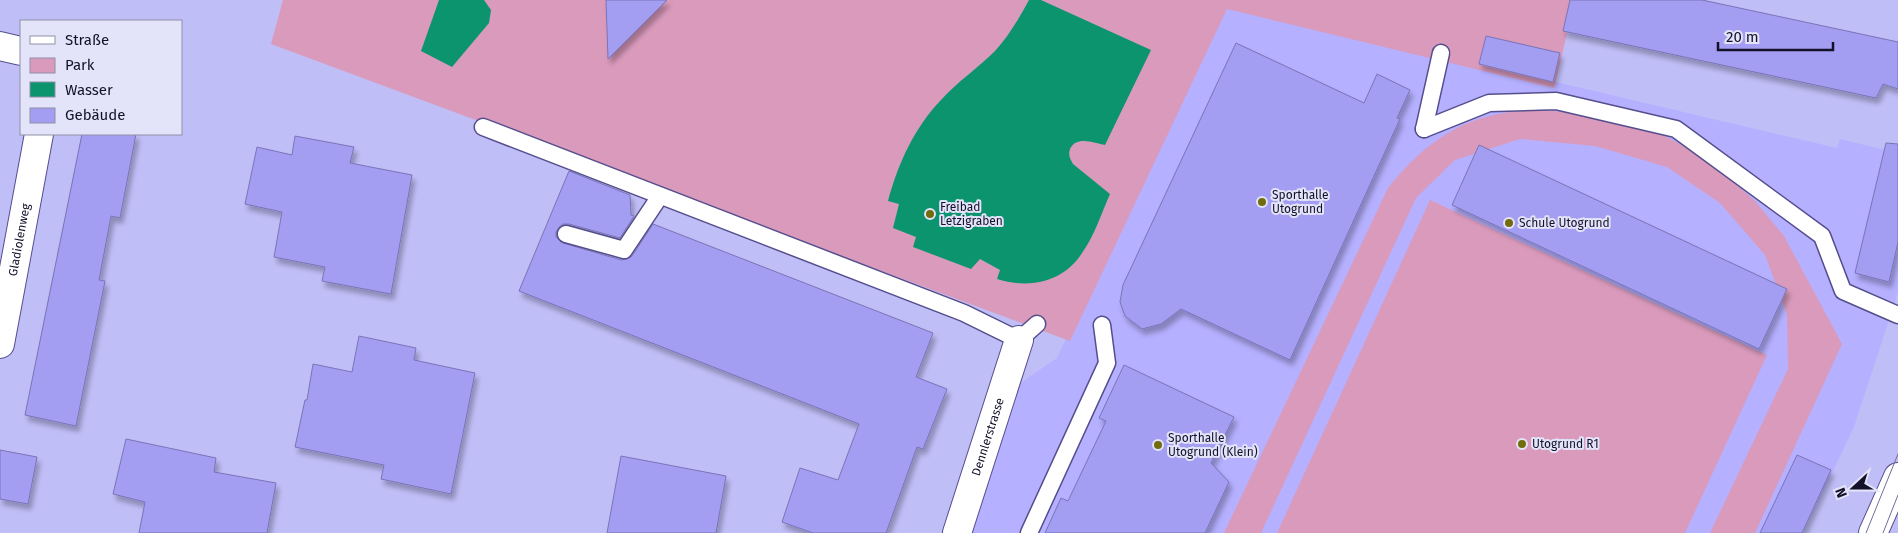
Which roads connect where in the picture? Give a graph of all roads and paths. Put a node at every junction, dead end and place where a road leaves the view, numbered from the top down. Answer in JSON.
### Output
{"nodes":[{"id":1,"x":0,"y":46,"type":"edge"},
{"id":2,"x":20,"y":51,"type":"edge"},
{"id":3,"x":1441,"y":53,"type":"dead end"},
{"id":4,"x":483,"y":128,"type":"dead end"},
{"id":5,"x":39,"y":135,"type":"edge"},
{"id":6,"x":660,"y":196,"type":"junction"},
{"id":7,"x":566,"y":234,"type":"dead end"},
{"id":8,"x":1898,"y":315,"type":"edge"},
{"id":9,"x":1102,"y":325,"type":"dead end"},
{"id":10,"x":1028,"y":332,"type":"joint"},
{"id":11,"x":0,"y":344,"type":"edge"},
{"id":12,"x":1898,"y":477,"type":"edge"},
{"id":13,"x":956,"y":533,"type":"edge"},
{"id":14,"x":1029,"y":533,"type":"edge"},
{"id":15,"x":1873,"y":533,"type":"edge"}],
"edges":[{"from":1,"to":2,"type":"street"},
{"from":3,"to":8,"type":"lane"},
{"from":4,"to":6,"type":"lane"},
{"from":5,"to":11,"type":"street","name":"Gladiolenweg"},
{"from":6,"to":7,"type":"lane"},
{"from":6,"to":10,"type":"lane"},
{"from":9,"to":14,"type":"lane"},
{"from":10,"to":13,"type":"street","name":"Dennlerstrasse"},
{"from":12,"to":15,"type":"street"}]}
